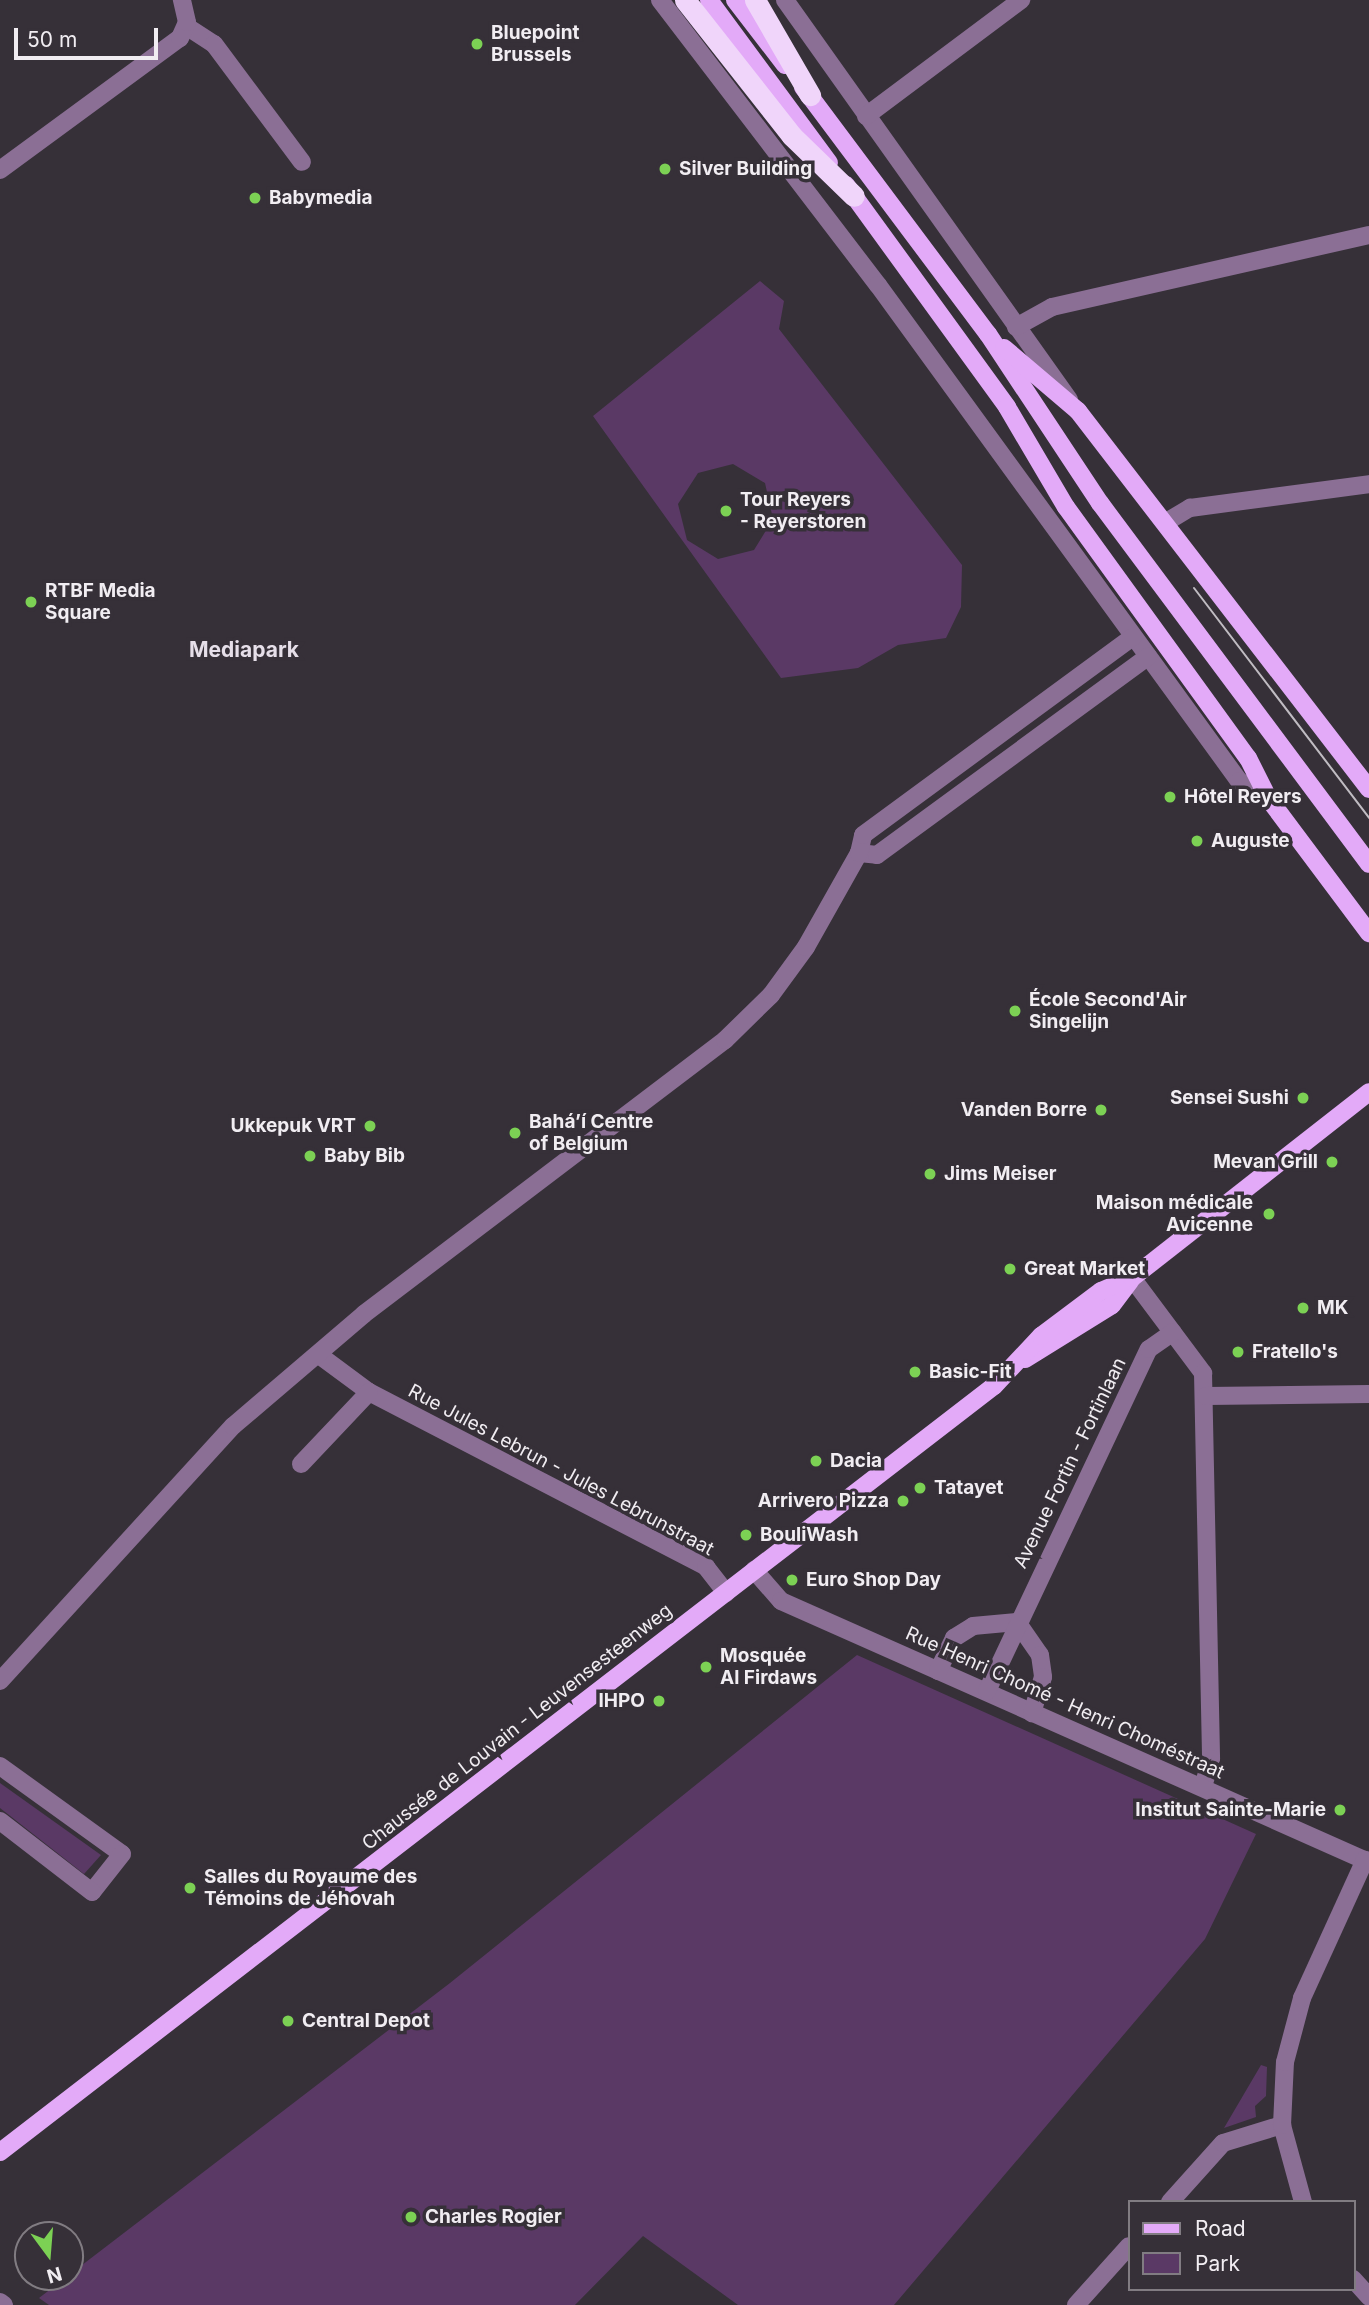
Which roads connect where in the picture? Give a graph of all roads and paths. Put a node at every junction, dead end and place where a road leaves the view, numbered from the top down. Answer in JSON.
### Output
{"nodes":[{"id":1,"x":182,"y":0,"type":"edge"},
{"id":2,"x":660,"y":0,"type":"edge"},
{"id":3,"x":685,"y":0,"type":"edge"},
{"id":4,"x":709,"y":0,"type":"edge"},
{"id":5,"x":736,"y":0,"type":"edge"},
{"id":6,"x":755,"y":0,"type":"edge"},
{"id":7,"x":785,"y":0,"type":"edge"},
{"id":8,"x":1021,"y":0,"type":"edge"},
{"id":9,"x":186,"y":26,"type":"junction"},
{"id":10,"x":810,"y":95,"type":"junction"},
{"id":11,"x":866,"y":116,"type":"junction"},
{"id":12,"x":302,"y":162,"type":"dead end"},
{"id":13,"x":0,"y":170,"type":"edge"},
{"id":14,"x":854,"y":196,"type":"junction"},
{"id":15,"x":1369,"y":235,"type":"edge"},
{"id":16,"x":1016,"y":327,"type":"junction"},
{"id":17,"x":988,"y":334,"type":"junction"},
{"id":18,"x":1077,"y":411,"type":"junction"},
{"id":19,"x":1369,"y":484,"type":"edge"},
{"id":20,"x":1168,"y":521,"type":"junction"},
{"id":21,"x":1133,"y":637,"type":"junction"},
{"id":22,"x":1148,"y":657,"type":"junction"},
{"id":23,"x":1369,"y":789,"type":"edge"},
{"id":24,"x":1268,"y":799,"type":"junction"},
{"id":25,"x":859,"y":853,"type":"junction"},
{"id":26,"x":1369,"y":864,"type":"edge"},
{"id":27,"x":1369,"y":933,"type":"edge"},
{"id":28,"x":1369,"y":1092,"type":"edge"},
{"id":29,"x":1132,"y":1278,"type":"junction"},
{"id":30,"x":1172,"y":1332,"type":"junction"},
{"id":31,"x":319,"y":1355,"type":"junction"},
{"id":32,"x":369,"y":1392,"type":"junction"},
{"id":33,"x":1369,"y":1394,"type":"edge"},
{"id":34,"x":1206,"y":1396,"type":"junction"},
{"id":35,"x":301,"y":1464,"type":"dead end"},
{"id":36,"x":754,"y":1570,"type":"junction"},
{"id":37,"x":726,"y":1593,"type":"junction"},
{"id":38,"x":1017,"y":1622,"type":"junction"},
{"id":39,"x":938,"y":1671,"type":"junction"},
{"id":40,"x":0,"y":1681,"type":"edge"},
{"id":41,"x":987,"y":1691,"type":"junction"},
{"id":42,"x":1032,"y":1713,"type":"junction"},
{"id":43,"x":0,"y":1766,"type":"edge"},
{"id":44,"x":1203,"y":1787,"type":"junction"},
{"id":45,"x":0,"y":1821,"type":"edge"},
{"id":46,"x":1367,"y":1861,"type":"edge"},
{"id":47,"x":1282,"y":2125,"type":"junction"},
{"id":48,"x":0,"y":2152,"type":"edge"},
{"id":49,"x":1172,"y":2200,"type":"edge"},
{"id":50,"x":1302,"y":2200,"type":"edge"},
{"id":51,"x":1128,"y":2247,"type":"edge"},
{"id":52,"x":1355,"y":2281,"type":"edge"},
{"id":53,"x":1369,"y":2297,"type":"edge"},
{"id":54,"x":1076,"y":2305,"type":"edge"}],
"edges":[{"from":1,"to":9,"type":"street"},
{"from":2,"to":21,"type":"street"},
{"from":3,"to":14,"type":"highway"},
{"from":4,"to":14,"type":"main road"},
{"from":5,"to":10,"type":"main road"},
{"from":6,"to":10,"type":"highway"},
{"from":7,"to":11,"type":"street"},
{"from":8,"to":11,"type":"street"},
{"from":9,"to":12,"type":"street"},
{"from":9,"to":13,"type":"street"},
{"from":10,"to":17,"type":"main road"},
{"from":11,"to":16,"type":"street"},
{"from":14,"to":24,"type":"main road"},
{"from":15,"to":16,"type":"street"},
{"from":16,"to":18,"type":"street"},
{"from":17,"to":18,"type":"main road"},
{"from":17,"to":26,"type":"main road"},
{"from":18,"to":20,"type":"main road"},
{"from":19,"to":20,"type":"street"},
{"from":20,"to":23,"type":"main road"},
{"from":21,"to":22,"type":"street"},
{"from":21,"to":25,"type":"street"},
{"from":22,"to":24,"type":"street"},
{"from":22,"to":25,"type":"street"},
{"from":24,"to":27,"type":"main road"},
{"from":25,"to":31,"type":"street"},
{"from":28,"to":29,"type":"main road","name":"Chaussée de Louvain - Leuvensesteenweg"},
{"from":29,"to":30,"type":"street"},
{"from":29,"to":36,"type":"main road","name":"Chaussée de Louvain - Leuvensesteenweg"},
{"from":30,"to":34,"type":"street"},
{"from":30,"to":38,"type":"street","name":"Avenue Fortin - Fortinlaan"},
{"from":31,"to":32,"type":"street","name":"Rue Jules Lebrun - Jules Lebrunstraat"},
{"from":31,"to":40,"type":"street"},
{"from":32,"to":35,"type":"street"},
{"from":32,"to":37,"type":"street","name":"Rue Jules Lebrun - Jules Lebrunstraat"},
{"from":33,"to":34,"type":"street"},
{"from":34,"to":44,"type":"street"},
{"from":36,"to":37,"type":"main road","name":"Chaussée de Louvain - Leuvensesteenweg"},
{"from":36,"to":39,"type":"street","name":"Rue Henri Chomé - Henri Choméstraat"},
{"from":37,"to":48,"type":"main road","name":"Chaussée de Louvain - Leuvensesteenweg"},
{"from":38,"to":39,"type":"street"},
{"from":38,"to":41,"type":"street","name":"Avenue Fortin - Fortinlaan"},
{"from":38,"to":42,"type":"street"},
{"from":39,"to":41,"type":"street","name":"Rue Henri Chomé - Henri Choméstraat"},
{"from":41,"to":42,"type":"street","name":"Rue Henri Chomé - Henri Choméstraat"},
{"from":42,"to":44,"type":"street","name":"Rue Henri Chomé - Henri Choméstraat"},
{"from":43,"to":45,"type":"street"},
{"from":44,"to":46,"type":"street","name":"Rue Henri Chomé - Henri Choméstraat"},
{"from":46,"to":47,"type":"street"},
{"from":47,"to":49,"type":"street"},
{"from":47,"to":50,"type":"street"},
{"from":51,"to":54,"type":"street"},
{"from":52,"to":53,"type":"street"}]}
